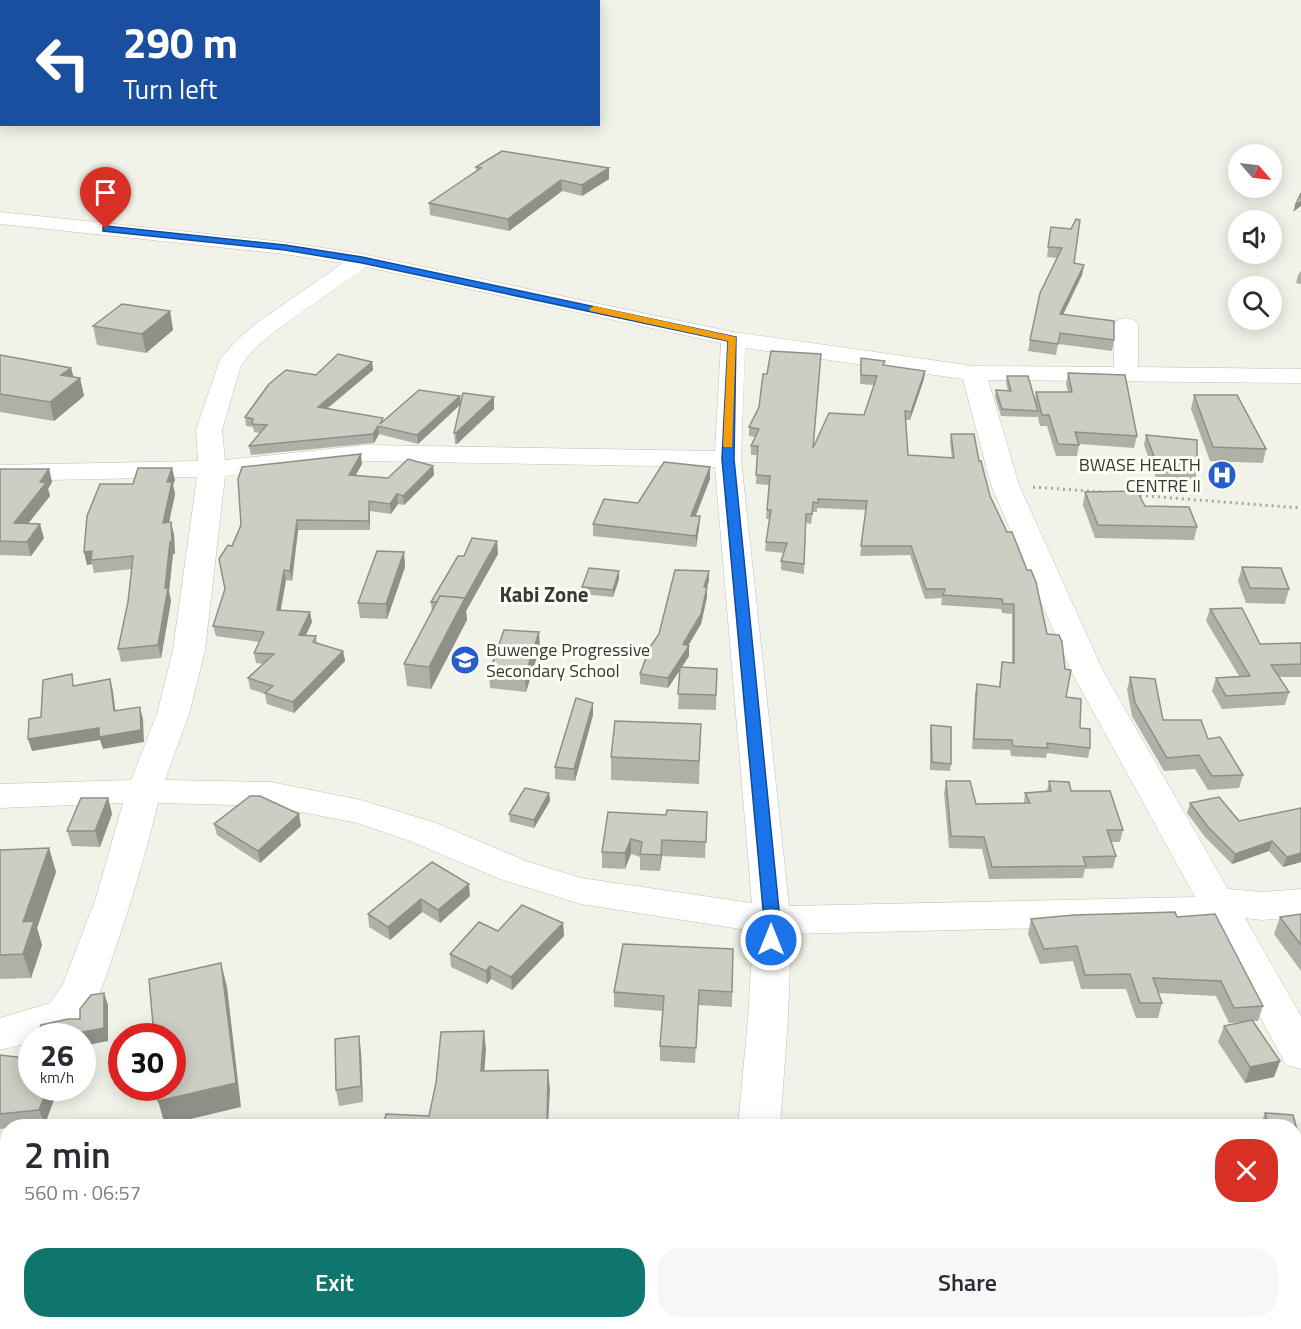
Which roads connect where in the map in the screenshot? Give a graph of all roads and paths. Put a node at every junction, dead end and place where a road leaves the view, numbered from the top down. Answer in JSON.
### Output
{"nodes":[{"id":1,"x":0,"y":218,"type":"edge"},
{"id":2,"x":362,"y":260,"type":"junction"},
{"id":3,"x":1126,"y":325,"type":"dead end"},
{"id":4,"x":733,"y":339,"type":"junction"},
{"id":5,"x":974,"y":373,"type":"junction"},
{"id":6,"x":1126,"y":374,"type":"junction"},
{"id":7,"x":1301,"y":376,"type":"edge"},
{"id":8,"x":728,"y":459,"type":"junction"},
{"id":9,"x":212,"y":469,"type":"junction"},
{"id":10,"x":0,"y":473,"type":"edge"},
{"id":11,"x":1005,"y":485,"type":"junction"},
{"id":12,"x":1112,"y":493,"type":"edge"},
{"id":13,"x":1124,"y":494,"type":"edge"},
{"id":14,"x":1301,"y":508,"type":"edge"},
{"id":15,"x":144,"y":791,"type":"junction"},
{"id":16,"x":0,"y":796,"type":"edge"},
{"id":17,"x":1301,"y":903,"type":"edge"},
{"id":18,"x":1218,"y":906,"type":"junction"},
{"id":19,"x":772,"y":920,"type":"junction"},
{"id":20,"x":0,"y":1034,"type":"edge"},
{"id":21,"x":1301,"y":1053,"type":"edge"},
{"id":22,"x":760,"y":1119,"type":"edge"}],
"edges":[{"from":1,"to":2,"type":"street"},
{"from":2,"to":4,"type":"street"},
{"from":2,"to":9,"type":"street"},
{"from":3,"to":6,"type":"street"},
{"from":4,"to":5,"type":"street"},
{"from":4,"to":8,"type":"street"},
{"from":5,"to":6,"type":"street"},
{"from":5,"to":11,"type":"street"},
{"from":6,"to":7,"type":"street"},
{"from":8,"to":9,"type":"street"},
{"from":8,"to":19,"type":"street"},
{"from":9,"to":10,"type":"street"},
{"from":9,"to":15,"type":"street"},
{"from":11,"to":12,"type":"path"},
{"from":11,"to":18,"type":"street"},
{"from":13,"to":14,"type":"path"},
{"from":15,"to":16,"type":"street"},
{"from":15,"to":19,"type":"street"},
{"from":15,"to":20,"type":"street"},
{"from":17,"to":18,"type":"street"},
{"from":18,"to":19,"type":"street"},
{"from":18,"to":21,"type":"street"},
{"from":19,"to":22,"type":"street"}]}
